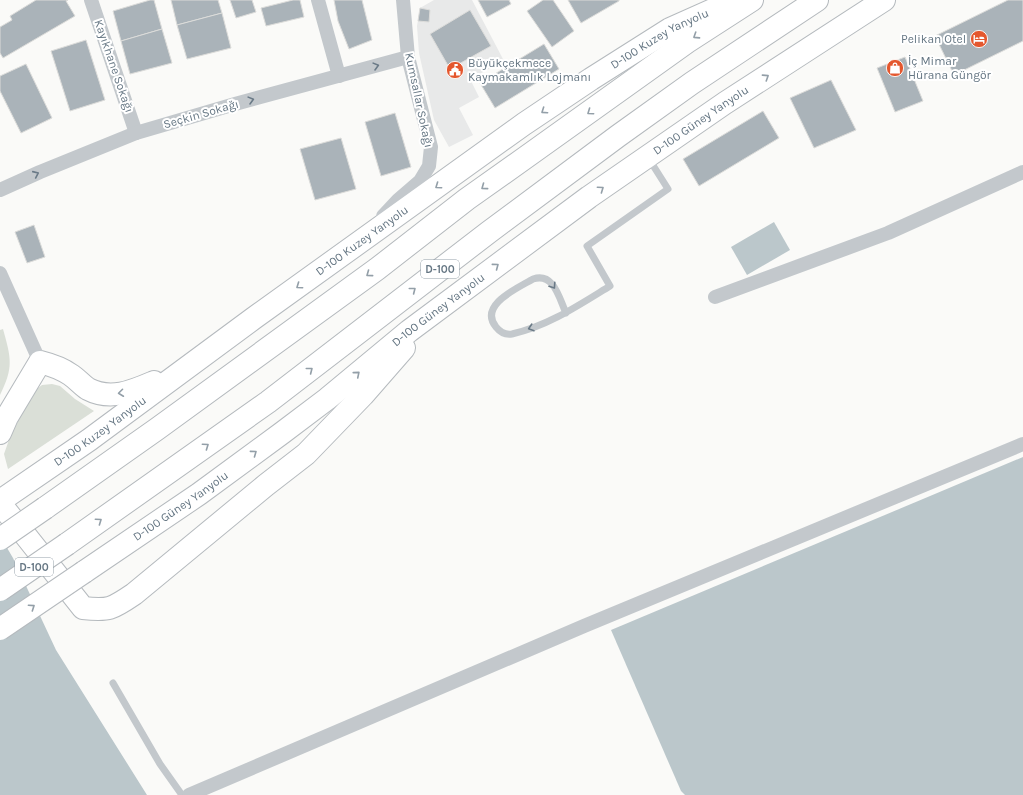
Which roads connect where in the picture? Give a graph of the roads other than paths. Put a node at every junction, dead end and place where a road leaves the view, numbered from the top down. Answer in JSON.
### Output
{"nodes":[{"id":1,"x":91,"y":0,"type":"edge"},
{"id":2,"x":318,"y":0,"type":"edge"},
{"id":3,"x":403,"y":0,"type":"edge"},
{"id":4,"x":735,"y":0,"type":"edge"},
{"id":5,"x":752,"y":0,"type":"edge"},
{"id":6,"x":817,"y":0,"type":"edge"},
{"id":7,"x":884,"y":0,"type":"edge"},
{"id":8,"x":408,"y":58,"type":"junction"},
{"id":9,"x":339,"y":76,"type":"junction"},
{"id":10,"x":136,"y":133,"type":"junction"},
{"id":11,"x":647,"y":157,"type":"junction"},
{"id":12,"x":1023,"y":172,"type":"edge"},
{"id":13,"x":0,"y":190,"type":"edge"},
{"id":14,"x":357,"y":244,"type":"junction"},
{"id":15,"x":0,"y":273,"type":"edge"},
{"id":16,"x":714,"y":297,"type":"dead end"},
{"id":17,"x":566,"y":313,"type":"junction"},
{"id":18,"x":409,"y":331,"type":"junction"},
{"id":19,"x":40,"y":362,"type":"junction"},
{"id":20,"x":183,"y":370,"type":"junction"},
{"id":21,"x":0,"y":433,"type":"edge"},
{"id":22,"x":1023,"y":444,"type":"edge"},
{"id":23,"x":0,"y":501,"type":"edge"},
{"id":24,"x":0,"y":539,"type":"edge"},
{"id":25,"x":0,"y":590,"type":"edge"},
{"id":26,"x":0,"y":629,"type":"edge"},
{"id":27,"x":113,"y":683,"type":"dead end"},
{"id":28,"x":182,"y":795,"type":"edge"},
{"id":29,"x":189,"y":795,"type":"edge"}],
"edges":[{"from":1,"to":10,"type":"street","name":"Kayıkhane Sokağı"},
{"from":2,"to":9,"type":"street"},
{"from":3,"to":8,"type":"street","name":"Kumsallar Sokağı"},
{"from":4,"to":14,"type":"main road","name":"D-100 Kuzey Yanyolu","one_way":true},
{"from":5,"to":24,"type":"main road","one_way":true,"bridge":true},
{"from":25,"to":6,"type":"main road","number":"D-100","one_way":true,"bridge":true},
{"from":11,"to":7,"type":"main road","name":"D-100 Güney Yanyolu","one_way":true},
{"from":9,"to":8,"type":"street","name":"Seçkin Sokağı","one_way":true},
{"from":8,"to":14,"type":"street","name":"Kumsallar Sokağı"},
{"from":10,"to":9,"type":"street","name":"Seçkin Sokağı","one_way":true},
{"from":13,"to":10,"type":"street","name":"Seçkin Sokağı","one_way":true},
{"from":11,"to":17,"type":"lane"},
{"from":18,"to":11,"type":"main road","name":"D-100 Güney Yanyolu","one_way":true},
{"from":12,"to":16,"type":"street"},
{"from":14,"to":20,"type":"main road","name":"D-100 Kuzey Yanyolu","one_way":true},
{"from":15,"to":19,"type":"street"},
{"from":17,"to":17,"type":"lane","one_way":true},
{"from":18,"to":23,"type":"main road"},
{"from":26,"to":18,"type":"main road","name":"D-100 Güney Yanyolu","one_way":true,"bridge":true},
{"from":20,"to":19,"type":"main road","one_way":true},
{"from":19,"to":21,"type":"main road"},
{"from":20,"to":23,"type":"main road","name":"D-100 Kuzey Yanyolu"},
{"from":22,"to":29,"type":"street"},
{"from":27,"to":28,"type":"lane"}]}
